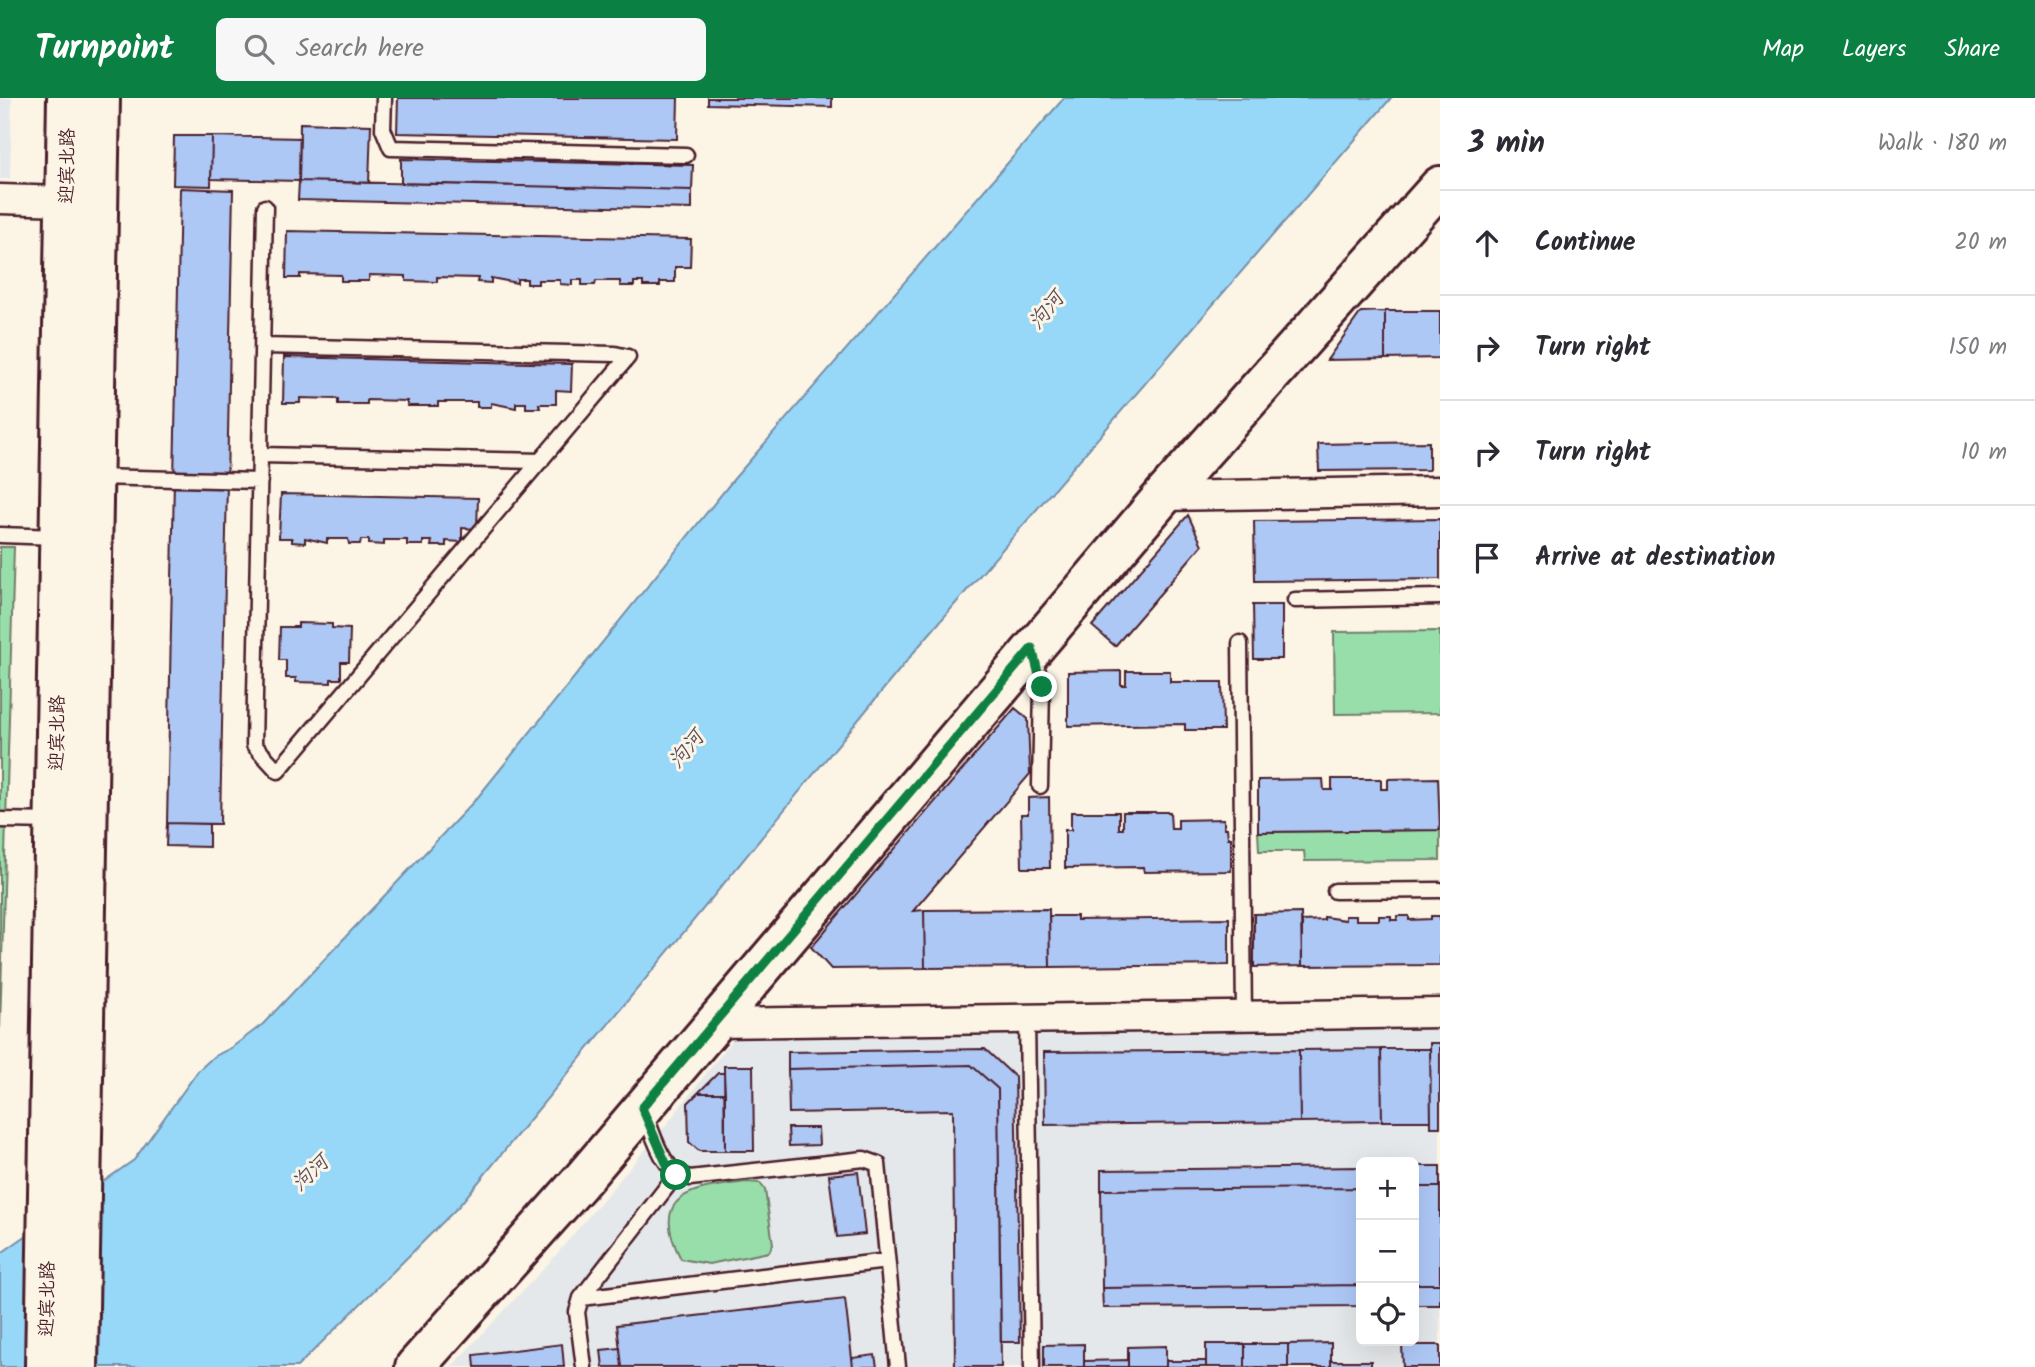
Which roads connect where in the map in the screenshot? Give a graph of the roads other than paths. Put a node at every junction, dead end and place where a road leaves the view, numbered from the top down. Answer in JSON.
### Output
{"nodes":[{"id":1,"x":67,"y":98,"type":"edge"},
{"id":2,"x":100,"y":98,"type":"edge"},
{"id":3,"x":384,"y":98,"type":"edge"},
{"id":4,"x":686,"y":155,"type":"dead end"},
{"id":5,"x":1440,"y":186,"type":"edge"},
{"id":6,"x":0,"y":200,"type":"edge"},
{"id":7,"x":65,"y":201,"type":"junction"},
{"id":8,"x":265,"y":207,"type":"dead end"},
{"id":9,"x":262,"y":346,"type":"junction"},
{"id":10,"x":260,"y":455,"type":"junction"},
{"id":11,"x":541,"y":461,"type":"junction"},
{"id":12,"x":94,"y":477,"type":"junction"},
{"id":13,"x":260,"y":481,"type":"junction"},
{"id":14,"x":1440,"y":491,"type":"edge"},
{"id":15,"x":1163,"y":495,"type":"junction"},
{"id":16,"x":0,"y":535,"type":"edge"},
{"id":17,"x":60,"y":537,"type":"junction"},
{"id":18,"x":1440,"y":597,"type":"edge"},
{"id":19,"x":1295,"y":600,"type":"dead end"},
{"id":20,"x":1240,"y":643,"type":"dead end"},
{"id":21,"x":1032,"y":648,"type":"junction"},
{"id":22,"x":1041,"y":786,"type":"dead end"},
{"id":23,"x":0,"y":820,"type":"edge"},
{"id":24,"x":55,"y":821,"type":"junction"},
{"id":25,"x":1440,"y":890,"type":"edge"},
{"id":26,"x":1335,"y":891,"type":"dead end"},
{"id":27,"x":1440,"y":1013,"type":"edge"},
{"id":28,"x":1244,"y":1016,"type":"junction"},
{"id":29,"x":1027,"y":1019,"type":"junction"},
{"id":30,"x":715,"y":1023,"type":"junction"},
{"id":31,"x":642,"y":1108,"type":"junction"},
{"id":32,"x":676,"y":1175,"type":"junction"},
{"id":33,"x":887,"y":1261,"type":"junction"},
{"id":34,"x":581,"y":1298,"type":"junction"},
{"id":35,"x":45,"y":1367,"type":"edge"},
{"id":36,"x":78,"y":1367,"type":"edge"},
{"id":37,"x":415,"y":1367,"type":"edge"},
{"id":38,"x":584,"y":1367,"type":"edge"},
{"id":39,"x":898,"y":1367,"type":"edge"},
{"id":40,"x":1032,"y":1367,"type":"edge"}],
"edges":[{"from":1,"to":7,"type":"main road","name":"迎宾北路"},
{"from":2,"to":12,"type":"main road","name":"迎宾北路"},
{"from":3,"to":4,"type":"lane"},
{"from":5,"to":15,"type":"main road"},
{"from":6,"to":7,"type":"street"},
{"from":7,"to":17,"type":"main road","name":"迎宾北路"},
{"from":8,"to":9,"type":"lane"},
{"from":9,"to":10,"type":"lane"},
{"from":9,"to":11,"type":"lane"},
{"from":10,"to":11,"type":"lane"},
{"from":10,"to":13,"type":"lane"},
{"from":11,"to":13,"type":"lane"},
{"from":12,"to":13,"type":"lane"},
{"from":12,"to":36,"type":"main road","name":"迎宾北路"},
{"from":14,"to":15,"type":"street"},
{"from":15,"to":21,"type":"main road"},
{"from":16,"to":17,"type":"lane"},
{"from":17,"to":24,"type":"main road","name":"迎宾北路"},
{"from":18,"to":19,"type":"lane"},
{"from":20,"to":28,"type":"lane"},
{"from":21,"to":22,"type":"lane"},
{"from":21,"to":30,"type":"main road"},
{"from":23,"to":24,"type":"lane"},
{"from":24,"to":35,"type":"main road","name":"迎宾北路"},
{"from":25,"to":26,"type":"lane"},
{"from":27,"to":28,"type":"street"},
{"from":28,"to":29,"type":"street"},
{"from":29,"to":30,"type":"street"},
{"from":29,"to":40,"type":"lane"},
{"from":30,"to":31,"type":"main road"},
{"from":31,"to":32,"type":"lane"},
{"from":31,"to":37,"type":"main road"},
{"from":32,"to":33,"type":"lane"},
{"from":32,"to":34,"type":"lane"},
{"from":33,"to":34,"type":"lane"},
{"from":33,"to":39,"type":"lane"},
{"from":34,"to":38,"type":"lane"}]}
